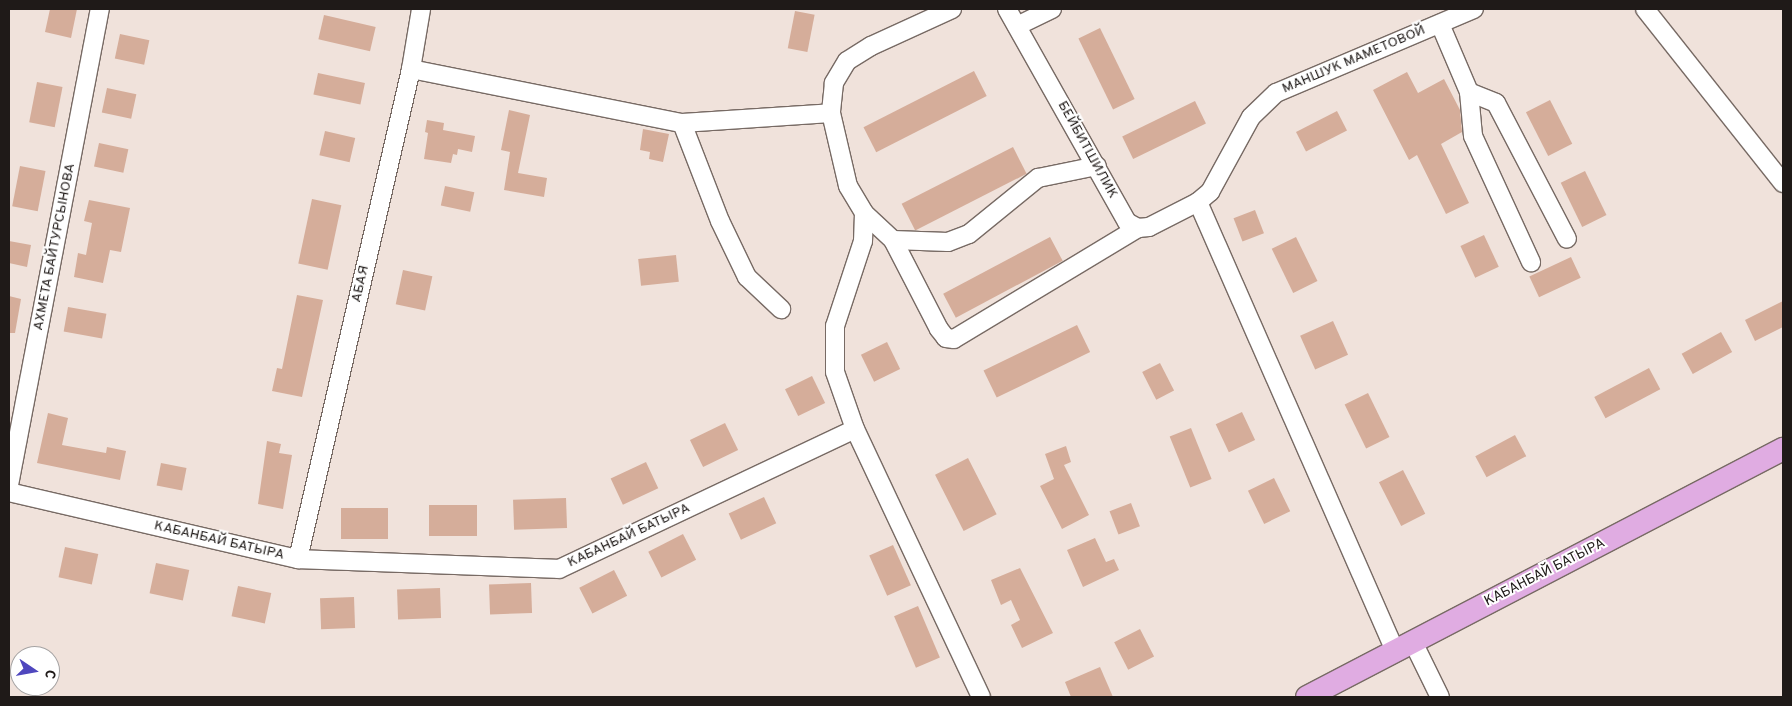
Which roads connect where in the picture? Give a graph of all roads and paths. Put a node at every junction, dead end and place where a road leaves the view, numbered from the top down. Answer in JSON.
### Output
{"nodes":[{"id":1,"x":100,"y":9,"type":"edge"},
{"id":2,"x":421,"y":9,"type":"edge"},
{"id":3,"x":952,"y":9,"type":"edge"},
{"id":4,"x":1007,"y":9,"type":"edge"},
{"id":5,"x":1052,"y":9,"type":"edge"},
{"id":6,"x":1474,"y":9,"type":"edge"},
{"id":7,"x":1645,"y":9,"type":"edge"},
{"id":8,"x":1440,"y":24,"type":"junction"},
{"id":9,"x":1017,"y":26,"type":"junction"},
{"id":10,"x":411,"y":69,"type":"junction"},
{"id":11,"x":1469,"y":92,"type":"junction"},
{"id":12,"x":831,"y":113,"type":"junction"},
{"id":13,"x":682,"y":123,"type":"junction"},
{"id":14,"x":1098,"y":166,"type":"junction"},
{"id":15,"x":1783,"y":183,"type":"edge"},
{"id":16,"x":1198,"y":202,"type":"junction"},
{"id":17,"x":864,"y":213,"type":"junction"},
{"id":18,"x":1138,"y":228,"type":"junction"},
{"id":19,"x":1567,"y":239,"type":"dead end"},
{"id":20,"x":893,"y":240,"type":"junction"},
{"id":21,"x":1531,"y":262,"type":"dead end"},
{"id":22,"x":781,"y":309,"type":"dead end"},
{"id":23,"x":855,"y":429,"type":"junction"},
{"id":24,"x":1783,"y":449,"type":"edge"},
{"id":25,"x":9,"y":485,"type":"edge"},
{"id":26,"x":9,"y":492,"type":"edge"},
{"id":27,"x":298,"y":559,"type":"junction"},
{"id":28,"x":1404,"y":647,"type":"junction"},
{"id":29,"x":981,"y":697,"type":"edge"},
{"id":30,"x":1307,"y":697,"type":"edge"},
{"id":31,"x":1440,"y":697,"type":"edge"}],
"edges":[{"from":1,"to":25,"type":"street","name":"АХМЕТА БАЙТУРСЫНОВА"},
{"from":2,"to":10,"type":"street","name":"АБАЯ"},
{"from":3,"to":12,"type":"street"},
{"from":4,"to":9,"type":"street","name":"БЕЙБИТШИЛИК"},
{"from":5,"to":9,"type":"street"},
{"from":6,"to":8,"type":"street","name":"МАНШУК МАМЕТОВОЙ"},
{"from":7,"to":15,"type":"street"},
{"from":8,"to":11,"type":"street"},
{"from":8,"to":16,"type":"street","name":"МАНШУК МАМЕТОВОЙ"},
{"from":9,"to":14,"type":"street","name":"БЕЙБИТШИЛИК"},
{"from":10,"to":13,"type":"street"},
{"from":10,"to":27,"type":"street","name":"АБАЯ"},
{"from":11,"to":19,"type":"street"},
{"from":11,"to":21,"type":"street"},
{"from":12,"to":13,"type":"street"},
{"from":12,"to":17,"type":"street"},
{"from":13,"to":22,"type":"street"},
{"from":14,"to":18,"type":"street","name":"БЕЙБИТШИЛИК"},
{"from":14,"to":20,"type":"street"},
{"from":16,"to":18,"type":"street"},
{"from":16,"to":28,"type":"street"},
{"from":17,"to":20,"type":"street"},
{"from":17,"to":23,"type":"street"},
{"from":18,"to":20,"type":"street"},
{"from":23,"to":27,"type":"street","name":"КАБАНБАЙ БАТЫРА"},
{"from":23,"to":29,"type":"street"},
{"from":24,"to":28,"type":"main road","name":"КАБАНБАЙ БАТЫРА"},
{"from":26,"to":27,"type":"street","name":"КАБАНБАЙ БАТЫРА"},
{"from":28,"to":30,"type":"main road","name":"КАБАНБАЙ БАТЫРА"},
{"from":28,"to":31,"type":"street"}]}
